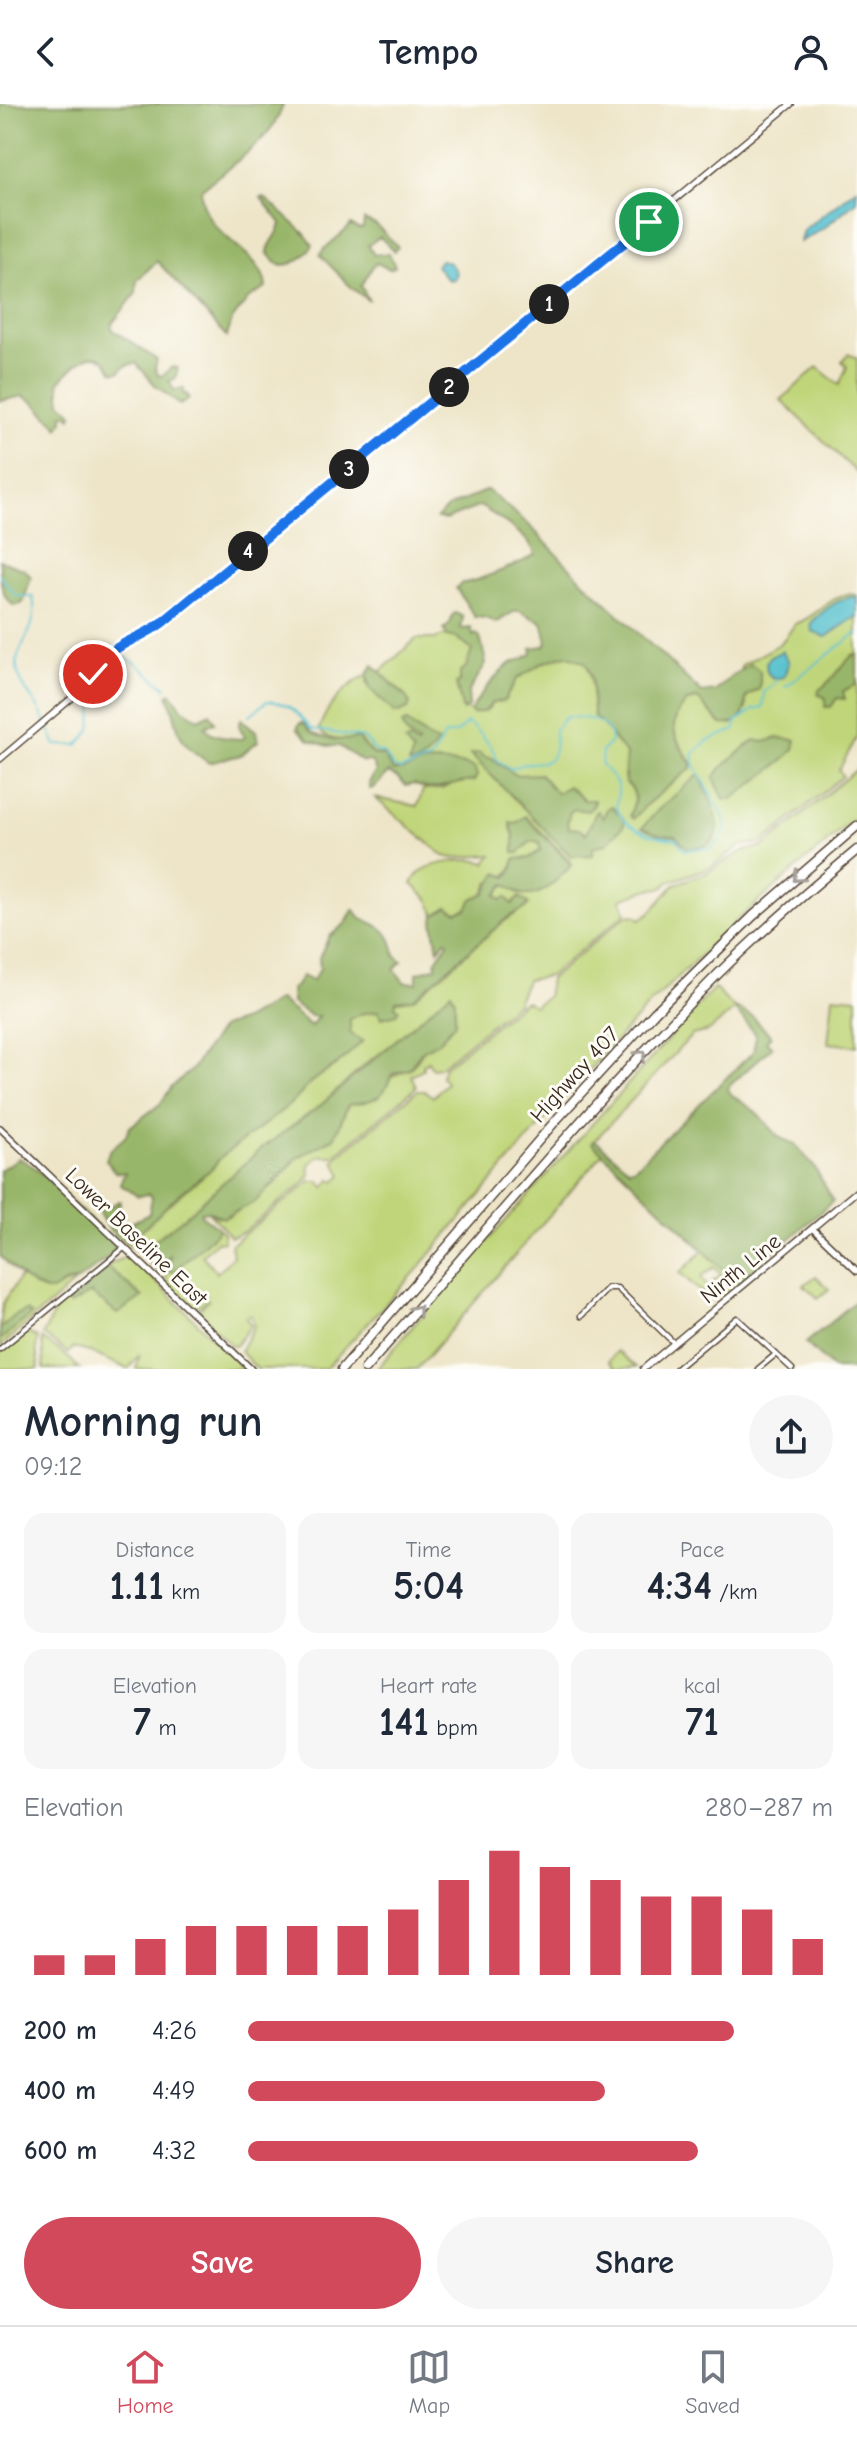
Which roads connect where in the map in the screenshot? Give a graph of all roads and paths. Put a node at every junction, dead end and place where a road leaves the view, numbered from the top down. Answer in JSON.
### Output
{"nodes":[{"id":1,"x":791,"y":104,"type":"edge"},
{"id":2,"x":0,"y":759,"type":"edge"},
{"id":3,"x":857,"y":826,"type":"edge"},
{"id":4,"x":857,"y":850,"type":"edge"},
{"id":5,"x":0,"y":1128,"type":"edge"},
{"id":6,"x":857,"y":1191,"type":"edge"},
{"id":7,"x":813,"y":1229,"type":"junction"},
{"id":8,"x":126,"y":1246,"type":"junction"},
{"id":9,"x":857,"y":1271,"type":"edge"},
{"id":10,"x":581,"y":1316,"type":"dead end"},
{"id":11,"x":674,"y":1343,"type":"junction"},
{"id":12,"x":0,"y":1349,"type":"edge"},
{"id":13,"x":776,"y":1354,"type":"junction"},
{"id":14,"x":354,"y":1356,"type":"junction"},
{"id":15,"x":251,"y":1369,"type":"edge"},
{"id":16,"x":335,"y":1369,"type":"edge"},
{"id":17,"x":342,"y":1369,"type":"edge"},
{"id":18,"x":365,"y":1369,"type":"edge"},
{"id":19,"x":643,"y":1369,"type":"edge"},
{"id":20,"x":676,"y":1369,"type":"edge"},
{"id":21,"x":758,"y":1369,"type":"edge"},
{"id":22,"x":792,"y":1369,"type":"edge"}],
"edges":[{"from":1,"to":2,"type":"street"},
{"from":3,"to":14,"type":"highway","name":"Highway 407","one_way":true},
{"from":18,"to":4,"type":"highway","name":"Highway 407","one_way":true},
{"from":5,"to":8,"type":"street","name":"Lower Baseline East"},
{"from":6,"to":7,"type":"street","name":"Ninth Line"},
{"from":7,"to":9,"type":"street"},
{"from":7,"to":11,"type":"street","name":"Ninth Line"},
{"from":8,"to":12,"type":"street"},
{"from":8,"to":15,"type":"street","name":"Lower Baseline East"},
{"from":10,"to":11,"type":"street"},
{"from":11,"to":19,"type":"street","name":"Ninth Line"},
{"from":13,"to":20,"type":"street"},
{"from":13,"to":21,"type":"street"},
{"from":13,"to":22,"type":"street"},
{"from":14,"to":16,"type":"highway"},
{"from":14,"to":17,"type":"highway","name":"Highway 407"}]}
